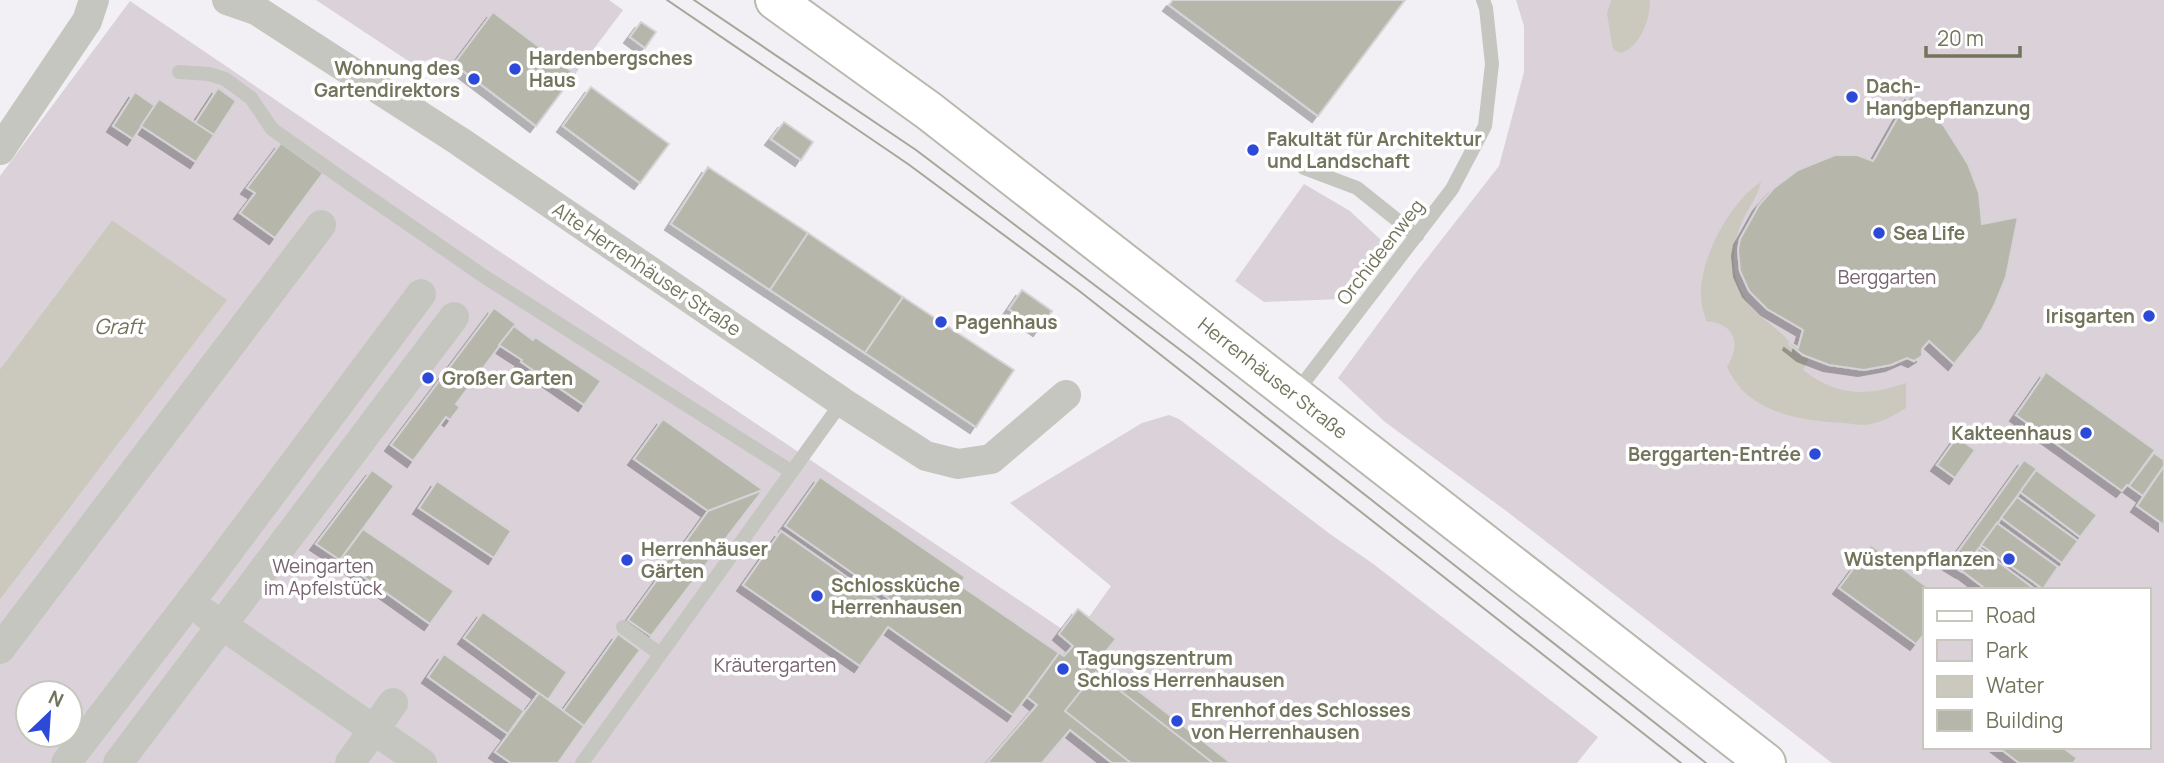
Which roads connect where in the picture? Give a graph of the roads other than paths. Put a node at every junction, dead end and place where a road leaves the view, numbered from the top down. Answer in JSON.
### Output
{"nodes":[{"id":1,"x":94,"y":0,"type":"edge"},
{"id":2,"x":227,"y":0,"type":"edge"},
{"id":3,"x":775,"y":0,"type":"edge"},
{"id":4,"x":1483,"y":0,"type":"edge"},
{"id":5,"x":179,"y":72,"type":"dead end"},
{"id":6,"x":0,"y":150,"type":"edge"},
{"id":7,"x":1304,"y":168,"type":"dead end"},
{"id":8,"x":321,"y":225,"type":"dead end"},
{"id":9,"x":1417,"y":236,"type":"junction"},
{"id":10,"x":421,"y":294,"type":"dead end"},
{"id":11,"x":454,"y":317,"type":"dead end"},
{"id":12,"x":1066,"y":395,"type":"dead end"},
{"id":13,"x":1294,"y":395,"type":"junction"},
{"id":14,"x":842,"y":402,"type":"junction"},
{"id":15,"x":792,"y":471,"type":"junction"},
{"id":16,"x":189,"y":602,"type":"junction"},
{"id":17,"x":222,"y":625,"type":"junction"},
{"id":18,"x":623,"y":627,"type":"dead end"},
{"id":19,"x":0,"y":649,"type":"edge"},
{"id":20,"x":660,"y":654,"type":"junction"},
{"id":21,"x":393,"y":703,"type":"dead end"},
{"id":22,"x":374,"y":730,"type":"junction"},
{"id":23,"x":66,"y":763,"type":"edge"},
{"id":24,"x":118,"y":763,"type":"edge"},
{"id":25,"x":350,"y":763,"type":"edge"},
{"id":26,"x":422,"y":763,"type":"edge"},
{"id":27,"x":582,"y":763,"type":"edge"},
{"id":28,"x":1766,"y":763,"type":"edge"}],
"edges":[{"from":1,"to":6,"type":"street"},
{"from":2,"to":14,"type":"street","name":"Alte Herrenhäuser Straße"},
{"from":3,"to":13,"type":"street","name":"Herrenhäuser Straße"},
{"from":4,"to":9,"type":"lane","name":"Orchideenweg"},
{"from":5,"to":15,"type":"lane"},
{"from":7,"to":9,"type":"lane"},
{"from":8,"to":19,"type":"street"},
{"from":9,"to":13,"type":"lane","name":"Orchideenweg"},
{"from":10,"to":16,"type":"street"},
{"from":11,"to":17,"type":"street"},
{"from":12,"to":14,"type":"street","name":"Alte Herrenhäuser Straße"},
{"from":13,"to":28,"type":"street","name":"Herrenhäuser Straße"},
{"from":14,"to":15,"type":"lane"},
{"from":15,"to":20,"type":"lane"},
{"from":16,"to":17,"type":"street"},
{"from":16,"to":23,"type":"street"},
{"from":17,"to":22,"type":"street"},
{"from":17,"to":24,"type":"street"},
{"from":18,"to":20,"type":"lane"},
{"from":20,"to":27,"type":"lane"},
{"from":21,"to":22,"type":"street"},
{"from":22,"to":25,"type":"street"},
{"from":22,"to":26,"type":"street"}]}
